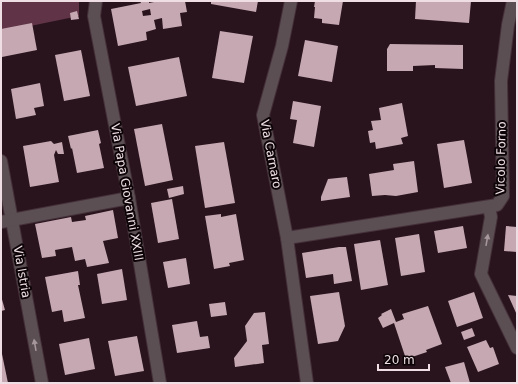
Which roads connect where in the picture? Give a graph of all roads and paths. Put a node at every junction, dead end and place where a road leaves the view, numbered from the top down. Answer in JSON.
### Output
{"nodes":[{"id":1,"x":96,"y":1,"type":"edge"},
{"id":2,"x":291,"y":1,"type":"edge"},
{"id":3,"x":513,"y":1,"type":"edge"},
{"id":4,"x":1,"y":161,"type":"edge"},
{"id":5,"x":129,"y":198,"type":"junction"},
{"id":6,"x":489,"y":207,"type":"junction"},
{"id":7,"x":7,"y":221,"type":"edge"},
{"id":8,"x":287,"y":238,"type":"junction"},
{"id":9,"x":517,"y":348,"type":"edge"},
{"id":10,"x":42,"y":383,"type":"edge"},
{"id":11,"x":160,"y":383,"type":"edge"},
{"id":12,"x":307,"y":383,"type":"edge"}],
"edges":[{"from":1,"to":5,"type":"street","name":"Via Papa Giovanni XXIII"},
{"from":2,"to":8,"type":"street","name":"Via Carnaro"},
{"from":3,"to":6,"type":"street","name":"Vicolo Forno"},
{"from":4,"to":7,"type":"street","name":"Via Istria"},
{"from":5,"to":7,"type":"street"},
{"from":5,"to":11,"type":"street","name":"Via Papa Giovanni XXIII"},
{"from":6,"to":8,"type":"street"},
{"from":9,"to":6,"type":"street","name":"Vicolo Forno","one_way":true},
{"from":10,"to":7,"type":"street","name":"Via Istria","one_way":true},
{"from":8,"to":12,"type":"street","name":"Via Carnaro"}]}
